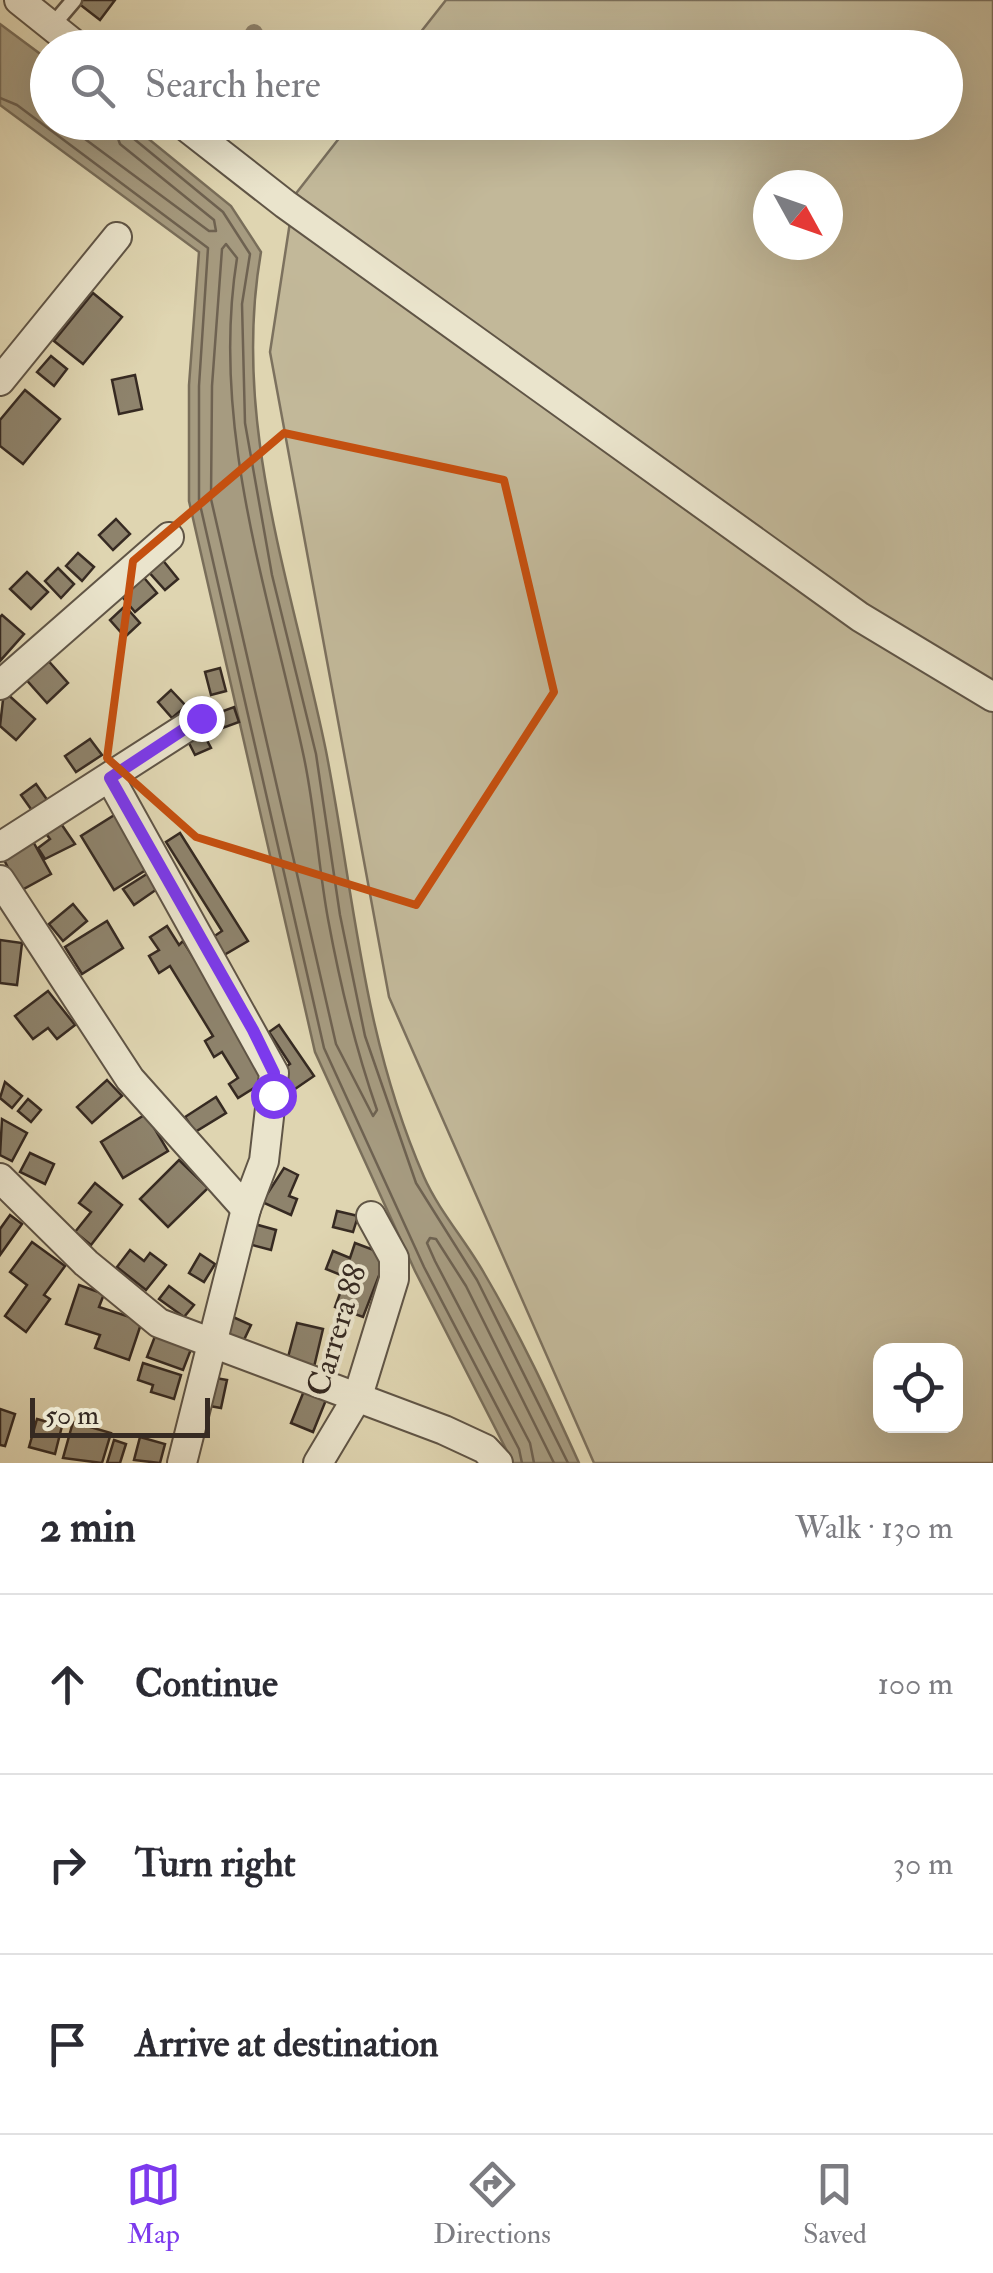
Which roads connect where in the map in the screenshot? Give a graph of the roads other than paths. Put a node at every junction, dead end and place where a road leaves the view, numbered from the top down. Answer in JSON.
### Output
{"nodes":[{"id":1,"x":19,"y":0,"type":"edge"},
{"id":2,"x":74,"y":0,"type":"edge"},
{"id":3,"x":52,"y":27,"type":"junction"},
{"id":4,"x":56,"y":30,"type":"edge"},
{"id":5,"x":203,"y":140,"type":"edge"},
{"id":6,"x":117,"y":236,"type":"dead end"},
{"id":7,"x":0,"y":381,"type":"edge"},
{"id":8,"x":169,"y":536,"type":"dead end"},
{"id":9,"x":0,"y":685,"type":"edge"},
{"id":10,"x":993,"y":697,"type":"edge"},
{"id":11,"x":201,"y":718,"type":"dead end"},
{"id":12,"x":110,"y":778,"type":"junction"},
{"id":13,"x":0,"y":847,"type":"edge"},
{"id":14,"x":0,"y":880,"type":"edge"},
{"id":15,"x":0,"y":1178,"type":"edge"},
{"id":16,"x":246,"y":1209,"type":"junction"},
{"id":17,"x":371,"y":1216,"type":"dead end"},
{"id":18,"x":213,"y":1347,"type":"junction"},
{"id":19,"x":358,"y":1396,"type":"junction"},
{"id":20,"x":182,"y":1463,"type":"edge"},
{"id":21,"x":318,"y":1463,"type":"edge"},
{"id":22,"x":498,"y":1463,"type":"edge"}],
"edges":[{"from":1,"to":3,"type":"street"},
{"from":2,"to":3,"type":"lane"},
{"from":3,"to":4,"type":"street"},
{"from":5,"to":10,"type":"street"},
{"from":6,"to":7,"type":"street"},
{"from":8,"to":9,"type":"street"},
{"from":11,"to":12,"type":"street"},
{"from":12,"to":13,"type":"street"},
{"from":12,"to":16,"type":"street"},
{"from":14,"to":16,"type":"street"},
{"from":15,"to":18,"type":"street"},
{"from":16,"to":18,"type":"street"},
{"from":17,"to":19,"type":"street","name":"Carrera 88"},
{"from":18,"to":19,"type":"street"},
{"from":18,"to":20,"type":"street"},
{"from":19,"to":21,"type":"street","name":"Carrera 88"},
{"from":19,"to":22,"type":"street"}]}
